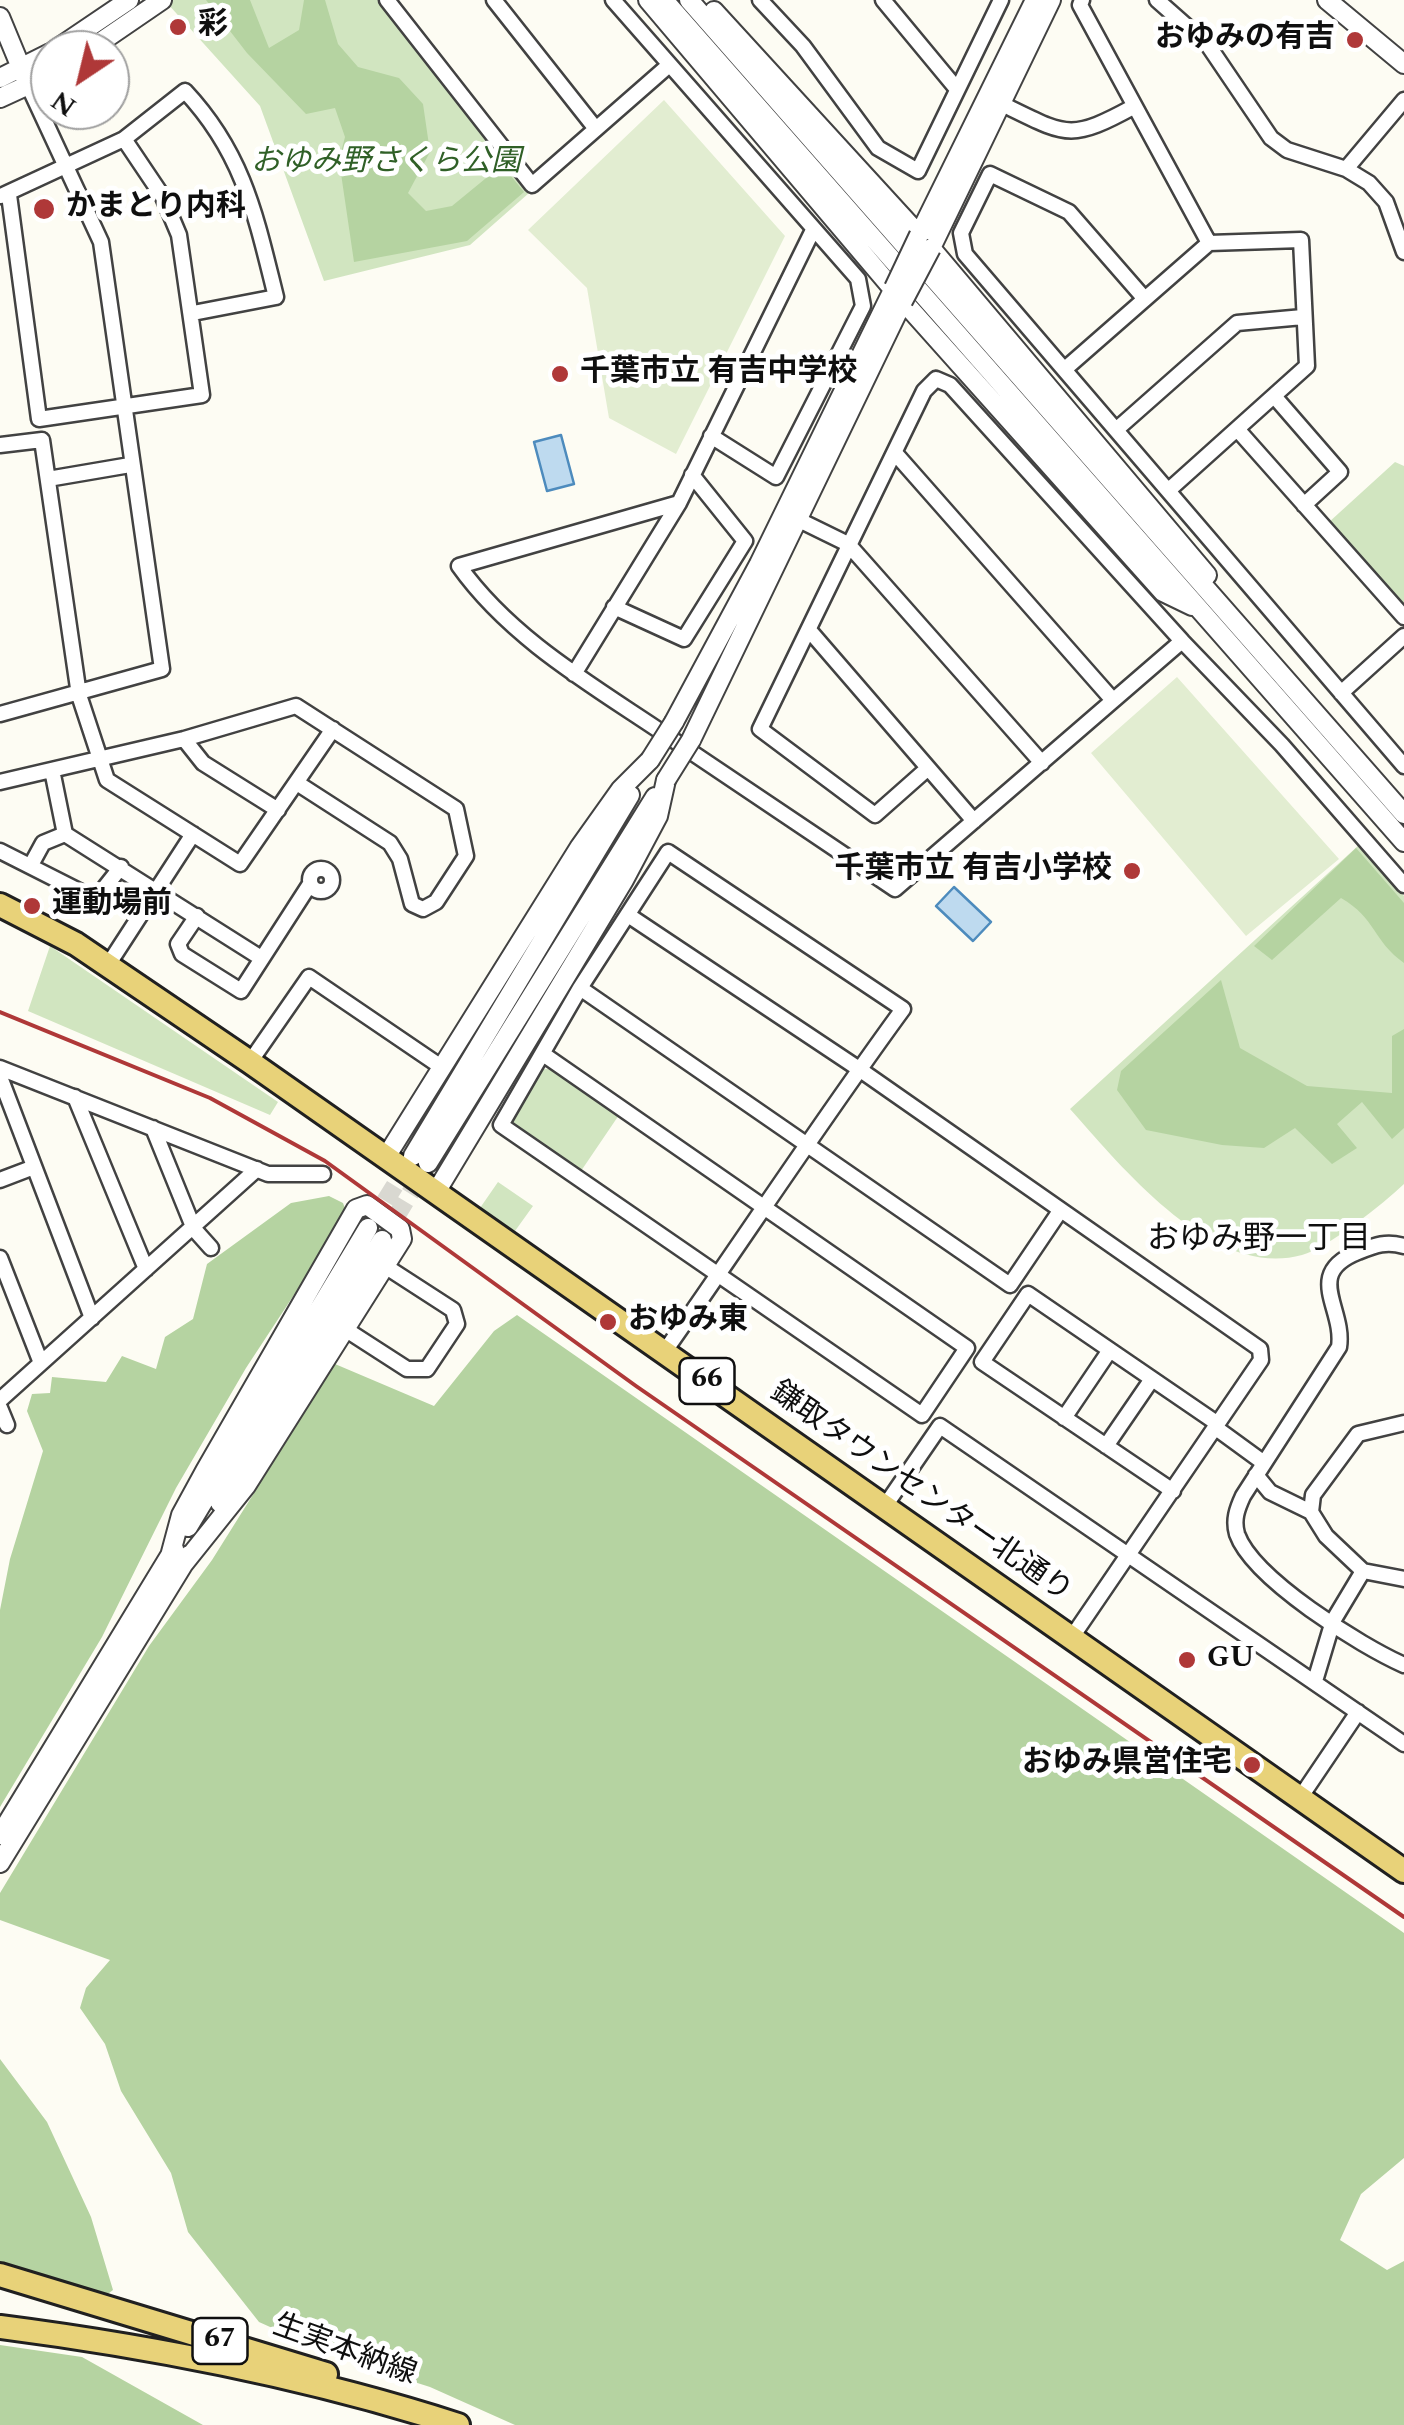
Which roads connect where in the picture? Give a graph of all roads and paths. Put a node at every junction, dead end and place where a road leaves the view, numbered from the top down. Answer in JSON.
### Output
{"nodes":[{"id":1,"x":129,"y":0,"type":"edge"},
{"id":2,"x":387,"y":0,"type":"edge"},
{"id":3,"x":494,"y":0,"type":"edge"},
{"id":4,"x":614,"y":0,"type":"edge"},
{"id":5,"x":648,"y":0,"type":"edge"},
{"id":6,"x":664,"y":0,"type":"edge"},
{"id":7,"x":689,"y":0,"type":"edge"},
{"id":8,"x":704,"y":0,"type":"edge"},
{"id":9,"x":760,"y":0,"type":"edge"},
{"id":10,"x":883,"y":0,"type":"edge"},
{"id":11,"x":1001,"y":0,"type":"edge"},
{"id":12,"x":1035,"y":0,"type":"edge"},
{"id":13,"x":1051,"y":0,"type":"edge"},
{"id":14,"x":1082,"y":0,"type":"edge"},
{"id":15,"x":1156,"y":0,"type":"edge"},
{"id":16,"x":1327,"y":0,"type":"edge"},
{"id":17,"x":155,"y":5,"type":"edge"},
{"id":18,"x":0,"y":17,"type":"edge"},
{"id":19,"x":85,"y":30,"type":"edge"},
{"id":20,"x":118,"y":30,"type":"edge"},
{"id":21,"x":1404,"y":64,"type":"edge"},
{"id":22,"x":668,"y":66,"type":"junction"},
{"id":23,"x":30,"y":74,"type":"edge"},
{"id":24,"x":0,"y":78,"type":"edge"},
{"id":25,"x":26,"y":78,"type":"junction"},
{"id":26,"x":30,"y":78,"type":"edge"},
{"id":27,"x":956,"y":88,"type":"junction"},
{"id":28,"x":0,"y":98,"type":"edge"},
{"id":29,"x":1404,"y":100,"type":"edge"},
{"id":30,"x":1002,"y":104,"type":"junction"},
{"id":31,"x":1133,"y":107,"type":"junction"},
{"id":32,"x":596,"y":128,"type":"junction"},
{"id":33,"x":124,"y":140,"type":"junction"},
{"id":34,"x":66,"y":168,"type":"junction"},
{"id":35,"x":1346,"y":169,"type":"junction"},
{"id":36,"x":5,"y":196,"type":"edge"},
{"id":37,"x":813,"y":230,"type":"junction"},
{"id":38,"x":925,"y":241,"type":"junction"},
{"id":39,"x":1208,"y":243,"type":"junction"},
{"id":40,"x":1404,"y":252,"type":"edge"},
{"id":41,"x":899,"y":294,"type":"junction"},
{"id":42,"x":1144,"y":298,"type":"junction"},
{"id":43,"x":193,"y":313,"type":"junction"},
{"id":44,"x":1303,"y":317,"type":"junction"},
{"id":45,"x":1066,"y":369,"type":"junction"},
{"id":46,"x":1274,"y":396,"type":"junction"},
{"id":47,"x":124,"y":406,"type":"junction"},
{"id":48,"x":1117,"y":428,"type":"junction"},
{"id":49,"x":1237,"y":429,"type":"junction"},
{"id":50,"x":711,"y":436,"type":"junction"},
{"id":51,"x":0,"y":445,"type":"edge"},
{"id":52,"x":894,"y":453,"type":"junction"},
{"id":53,"x":130,"y":465,"type":"junction"},
{"id":54,"x":692,"y":475,"type":"junction"},
{"id":55,"x":48,"y":479,"type":"junction"},
{"id":56,"x":1170,"y":489,"type":"junction"},
{"id":57,"x":679,"y":503,"type":"junction"},
{"id":58,"x":1304,"y":505,"type":"junction"},
{"id":59,"x":799,"y":520,"type":"junction"},
{"id":60,"x":848,"y":544,"type":"junction"},
{"id":61,"x":1211,"y":593,"type":"junction"},
{"id":62,"x":614,"y":607,"type":"junction"},
{"id":63,"x":1197,"y":608,"type":"junction"},
{"id":64,"x":1404,"y":618,"type":"edge"},
{"id":65,"x":809,"y":630,"type":"junction"},
{"id":66,"x":1404,"y":636,"type":"edge"},
{"id":67,"x":1182,"y":641,"type":"junction"},
{"id":68,"x":574,"y":674,"type":"junction"},
{"id":69,"x":1341,"y":693,"type":"junction"},
{"id":70,"x":80,"y":695,"type":"junction"},
{"id":71,"x":1111,"y":698,"type":"junction"},
{"id":72,"x":0,"y":714,"type":"edge"},
{"id":73,"x":332,"y":730,"type":"junction"},
{"id":74,"x":184,"y":740,"type":"junction"},
{"id":75,"x":1401,"y":754,"type":"edge"},
{"id":76,"x":650,"y":760,"type":"junction"},
{"id":77,"x":98,"y":761,"type":"junction"},
{"id":78,"x":1042,"y":763,"type":"junction"},
{"id":79,"x":926,"y":769,"type":"junction"},
{"id":80,"x":52,"y":770,"type":"junction"},
{"id":81,"x":666,"y":780,"type":"junction"},
{"id":82,"x":0,"y":782,"type":"edge"},
{"id":83,"x":297,"y":783,"type":"junction"},
{"id":84,"x":278,"y":810,"type":"junction"},
{"id":85,"x":1404,"y":814,"type":"edge"},
{"id":86,"x":974,"y":821,"type":"junction"},
{"id":87,"x":65,"y":834,"type":"junction"},
{"id":88,"x":194,"y":834,"type":"junction"},
{"id":89,"x":1404,"y":842,"type":"edge"},
{"id":90,"x":0,"y":852,"type":"edge"},
{"id":91,"x":31,"y":866,"type":"junction"},
{"id":92,"x":121,"y":867,"type":"junction"},
{"id":93,"x":310,"y":884,"type":"dead end"},
{"id":94,"x":1404,"y":886,"type":"edge"},
{"id":95,"x":158,"y":891,"type":"junction"},
{"id":96,"x":0,"y":906,"type":"edge"},
{"id":97,"x":628,"y":915,"type":"junction"},
{"id":98,"x":197,"y":916,"type":"junction"},
{"id":99,"x":261,"y":958,"type":"junction"},
{"id":100,"x":108,"y":965,"type":"junction"},
{"id":101,"x":580,"y":988,"type":"junction"},
{"id":102,"x":543,"y":1054,"type":"junction"},
{"id":103,"x":250,"y":1062,"type":"junction"},
{"id":104,"x":434,"y":1062,"type":"dead end"},
{"id":105,"x":0,"y":1068,"type":"edge"},
{"id":106,"x":859,"y":1069,"type":"junction"},
{"id":107,"x":0,"y":1077,"type":"edge"},
{"id":108,"x":75,"y":1097,"type":"junction"},
{"id":109,"x":153,"y":1128,"type":"junction"},
{"id":110,"x":808,"y":1142,"type":"junction"},
{"id":111,"x":386,"y":1157,"type":"junction"},
{"id":112,"x":34,"y":1166,"type":"junction"},
{"id":113,"x":257,"y":1169,"type":"junction"},
{"id":114,"x":323,"y":1174,"type":"dead end"},
{"id":115,"x":0,"y":1180,"type":"edge"},
{"id":116,"x":436,"y":1192,"type":"junction"},
{"id":117,"x":765,"y":1209,"type":"junction"},
{"id":118,"x":1060,"y":1211,"type":"junction"},
{"id":119,"x":194,"y":1228,"type":"junction"},
{"id":120,"x":375,"y":1234,"type":"tunnel mouth"},
{"id":121,"x":1404,"y":1246,"type":"edge"},
{"id":122,"x":211,"y":1248,"type":"dead end"},
{"id":123,"x":0,"y":1258,"type":"edge"},
{"id":124,"x":386,"y":1266,"type":"junction"},
{"id":125,"x":146,"y":1269,"type":"junction"},
{"id":126,"x":718,"y":1275,"type":"junction"},
{"id":127,"x":92,"y":1318,"type":"junction"},
{"id":128,"x":345,"y":1330,"type":"junction"},
{"id":129,"x":1110,"y":1350,"type":"junction"},
{"id":130,"x":665,"y":1352,"type":"junction"},
{"id":131,"x":41,"y":1362,"type":"junction"},
{"id":132,"x":1152,"y":1379,"type":"junction"},
{"id":133,"x":0,"y":1400,"type":"edge"},
{"id":134,"x":0,"y":1408,"type":"edge"},
{"id":135,"x":1064,"y":1418,"type":"junction"},
{"id":136,"x":1404,"y":1422,"type":"edge"},
{"id":137,"x":7,"y":1426,"type":"dead end"},
{"id":138,"x":1217,"y":1426,"type":"junction"},
{"id":139,"x":1106,"y":1446,"type":"junction"},
{"id":140,"x":1260,"y":1469,"type":"junction"},
{"id":141,"x":1173,"y":1491,"type":"junction"},
{"id":142,"x":885,"y":1506,"type":"junction"},
{"id":143,"x":1311,"y":1512,"type":"junction"},
{"id":144,"x":1128,"y":1556,"type":"junction"},
{"id":145,"x":176,"y":1561,"type":"junction"},
{"id":146,"x":1363,"y":1571,"type":"junction"},
{"id":147,"x":1404,"y":1579,"type":"edge"},
{"id":148,"x":1333,"y":1621,"type":"junction"},
{"id":149,"x":1072,"y":1637,"type":"junction"},
{"id":150,"x":1404,"y":1665,"type":"edge"},
{"id":151,"x":1316,"y":1681,"type":"junction"},
{"id":152,"x":1358,"y":1712,"type":"junction"},
{"id":153,"x":1404,"y":1744,"type":"edge"},
{"id":154,"x":1300,"y":1798,"type":"junction"},
{"id":155,"x":0,"y":1835,"type":"edge"},
{"id":156,"x":0,"y":1863,"type":"edge"},
{"id":157,"x":1403,"y":1867,"type":"edge"},
{"id":158,"x":0,"y":2275,"type":"edge"},
{"id":159,"x":0,"y":2327,"type":"edge"},
{"id":160,"x":447,"y":2421,"type":"edge"}],
"edges":[{"from":1,"to":19,"type":"street"},
{"from":2,"to":32,"type":"street"},
{"from":3,"to":32,"type":"street"},
{"from":4,"to":22,"type":"street"},
{"from":5,"to":41,"type":"street"},
{"from":6,"to":63,"type":"street"},
{"from":7,"to":61,"type":"street"},
{"from":8,"to":38,"type":"street"},
{"from":9,"to":27,"type":"street"},
{"from":10,"to":27,"type":"street"},
{"from":11,"to":27,"type":"street"},
{"from":12,"to":38,"type":"street"},
{"from":13,"to":30,"type":"street"},
{"from":14,"to":31,"type":"street"},
{"from":15,"to":35,"type":"street"},
{"from":16,"to":21,"type":"street"},
{"from":17,"to":20,"type":"street"},
{"from":18,"to":25,"type":"street"},
{"from":22,"to":32,"type":"street"},
{"from":22,"to":37,"type":"street"},
{"from":23,"to":25,"type":"street"},
{"from":24,"to":25,"type":"street"},
{"from":25,"to":26,"type":"street"},
{"from":25,"to":28,"type":"street"},
{"from":25,"to":34,"type":"street"},
{"from":29,"to":35,"type":"street"},
{"from":30,"to":31,"type":"street"},
{"from":30,"to":38,"type":"street"},
{"from":31,"to":39,"type":"street"},
{"from":33,"to":34,"type":"street"},
{"from":33,"to":43,"type":"street"},
{"from":33,"to":43,"type":"street"},
{"from":34,"to":36,"type":"street"},
{"from":34,"to":47,"type":"street"},
{"from":35,"to":40,"type":"street"},
{"from":36,"to":47,"type":"street"},
{"from":37,"to":50,"type":"street"},
{"from":37,"to":50,"type":"street"},
{"from":38,"to":41,"type":"street","bridge":true},
{"from":38,"to":61,"type":"street"},
{"from":39,"to":42,"type":"street"},
{"from":39,"to":44,"type":"street"},
{"from":41,"to":59,"type":"street"},
{"from":41,"to":63,"type":"street"},
{"from":41,"to":76,"type":"street","bridge":true},
{"from":42,"to":45,"type":"street"},
{"from":42,"to":45,"type":"street"},
{"from":43,"to":47,"type":"street"},
{"from":44,"to":46,"type":"street"},
{"from":44,"to":48,"type":"street"},
{"from":45,"to":48,"type":"street"},
{"from":46,"to":49,"type":"street"},
{"from":46,"to":58,"type":"street"},
{"from":47,"to":53,"type":"street"},
{"from":48,"to":56,"type":"street"},
{"from":49,"to":56,"type":"street"},
{"from":49,"to":58,"type":"street"},
{"from":50,"to":54,"type":"street"},
{"from":51,"to":55,"type":"street"},
{"from":52,"to":60,"type":"street"},
{"from":52,"to":67,"type":"street"},
{"from":52,"to":71,"type":"street"},
{"from":53,"to":55,"type":"street"},
{"from":53,"to":70,"type":"street"},
{"from":54,"to":57,"type":"street"},
{"from":54,"to":62,"type":"street"},
{"from":55,"to":70,"type":"street"},
{"from":56,"to":69,"type":"street"},
{"from":57,"to":62,"type":"street"},
{"from":57,"to":68,"type":"street"},
{"from":58,"to":64,"type":"street"},
{"from":59,"to":60,"type":"street"},
{"from":59,"to":81,"type":"street","bridge":true},
{"from":60,"to":65,"type":"street"},
{"from":60,"to":78,"type":"street"},
{"from":61,"to":85,"type":"street"},
{"from":62,"to":68,"type":"street"},
{"from":63,"to":89,"type":"street"},
{"from":65,"to":79,"type":"street"},
{"from":65,"to":79,"type":"street"},
{"from":66,"to":69,"type":"street"},
{"from":67,"to":71,"type":"street"},
{"from":67,"to":94,"type":"street"},
{"from":68,"to":86,"type":"street"},
{"from":69,"to":75,"type":"street"},
{"from":70,"to":72,"type":"street"},
{"from":70,"to":77,"type":"street"},
{"from":71,"to":78,"type":"street"},
{"from":73,"to":74,"type":"street"},
{"from":73,"to":83,"type":"street"},
{"from":73,"to":83,"type":"street"},
{"from":74,"to":77,"type":"street"},
{"from":74,"to":84,"type":"street"},
{"from":76,"to":81,"type":"street"},
{"from":76,"to":111,"type":"street"},
{"from":77,"to":80,"type":"street"},
{"from":77,"to":88,"type":"street"},
{"from":78,"to":86,"type":"street"},
{"from":79,"to":86,"type":"street"},
{"from":80,"to":82,"type":"street"},
{"from":80,"to":87,"type":"street"},
{"from":81,"to":116,"type":"street"},
{"from":83,"to":84,"type":"street"},
{"from":84,"to":88,"type":"street"},
{"from":87,"to":91,"type":"street"},
{"from":87,"to":92,"type":"street"},
{"from":88,"to":95,"type":"street"},
{"from":90,"to":91,"type":"street"},
{"from":91,"to":92,"type":"street"},
{"from":92,"to":95,"type":"street"},
{"from":93,"to":99,"type":"street"},
{"from":95,"to":98,"type":"street"},
{"from":95,"to":100,"type":"street"},
{"from":96,"to":100,"type":"main road","name":"鎌取タウンセンター北通り","number":"66"},
{"from":97,"to":101,"type":"street"},
{"from":97,"to":106,"type":"street"},
{"from":97,"to":106,"type":"street"},
{"from":98,"to":99,"type":"street"},
{"from":98,"to":99,"type":"street"},
{"from":100,"to":103,"type":"main road","name":"鎌取タウンセンター北通り","number":"66"},
{"from":101,"to":102,"type":"street"},
{"from":101,"to":110,"type":"street"},
{"from":102,"to":117,"type":"street"},
{"from":102,"to":126,"type":"street"},
{"from":103,"to":104,"type":"street"},
{"from":103,"to":111,"type":"main road","name":"鎌取タウンセンター北通り","number":"66"},
{"from":105,"to":108,"type":"street"},
{"from":106,"to":110,"type":"street"},
{"from":106,"to":118,"type":"street"},
{"from":107,"to":112,"type":"street"},
{"from":108,"to":109,"type":"street"},
{"from":108,"to":125,"type":"street"},
{"from":109,"to":113,"type":"street"},
{"from":109,"to":119,"type":"street"},
{"from":110,"to":117,"type":"street"},
{"from":110,"to":118,"type":"street"},
{"from":111,"to":116,"type":"main road","name":"鎌取タウンセンター北通り","number":"66"},
{"from":112,"to":115,"type":"street"},
{"from":112,"to":127,"type":"street"},
{"from":113,"to":114,"type":"street"},
{"from":113,"to":119,"type":"street"},
{"from":116,"to":130,"type":"main road","name":"鎌取タウンセンター北通り","number":"66"},
{"from":117,"to":126,"type":"street"},
{"from":117,"to":126,"type":"street"},
{"from":118,"to":138,"type":"street"},
{"from":119,"to":122,"type":"street"},
{"from":119,"to":125,"type":"street"},
{"from":120,"to":145,"type":"street"},
{"from":121,"to":140,"type":"street"},
{"from":123,"to":131,"type":"street"},
{"from":124,"to":128,"type":"street"},
{"from":124,"to":128,"type":"street"},
{"from":124,"to":145,"type":"street"},
{"from":125,"to":127,"type":"street"},
{"from":126,"to":130,"type":"street"},
{"from":127,"to":131,"type":"street"},
{"from":128,"to":145,"type":"street"},
{"from":129,"to":132,"type":"street"},
{"from":129,"to":135,"type":"street"},
{"from":129,"to":135,"type":"street"},
{"from":130,"to":142,"type":"main road","name":"鎌取タウンセンター北通り","number":"66"},
{"from":131,"to":133,"type":"street"},
{"from":132,"to":138,"type":"street"},
{"from":132,"to":139,"type":"street"},
{"from":134,"to":137,"type":"street"},
{"from":135,"to":139,"type":"street"},
{"from":136,"to":143,"type":"street"},
{"from":138,"to":140,"type":"street"},
{"from":138,"to":141,"type":"street"},
{"from":139,"to":141,"type":"street"},
{"from":140,"to":143,"type":"street"},
{"from":140,"to":148,"type":"street"},
{"from":141,"to":144,"type":"street"},
{"from":142,"to":144,"type":"street"},
{"from":142,"to":149,"type":"main road","name":"鎌取タウンセンター北通り","number":"66"},
{"from":143,"to":146,"type":"street"},
{"from":144,"to":149,"type":"street"},
{"from":144,"to":151,"type":"street"},
{"from":145,"to":155,"type":"street"},
{"from":145,"to":156,"type":"street"},
{"from":146,"to":147,"type":"street"},
{"from":146,"to":148,"type":"street"},
{"from":148,"to":150,"type":"street"},
{"from":148,"to":151,"type":"street"},
{"from":149,"to":154,"type":"main road","name":"鎌取タウンセンター北通り","number":"66"},
{"from":151,"to":152,"type":"street"},
{"from":152,"to":153,"type":"street"},
{"from":152,"to":154,"type":"street"},
{"from":154,"to":157,"type":"main road","name":"鎌取タウンセンター北通り","number":"66"},
{"from":158,"to":160,"type":"main road","name":"生実本納線","number":"67"},
{"from":159,"to":160,"type":"main road","name":"生実本納線","number":"67"}]}
